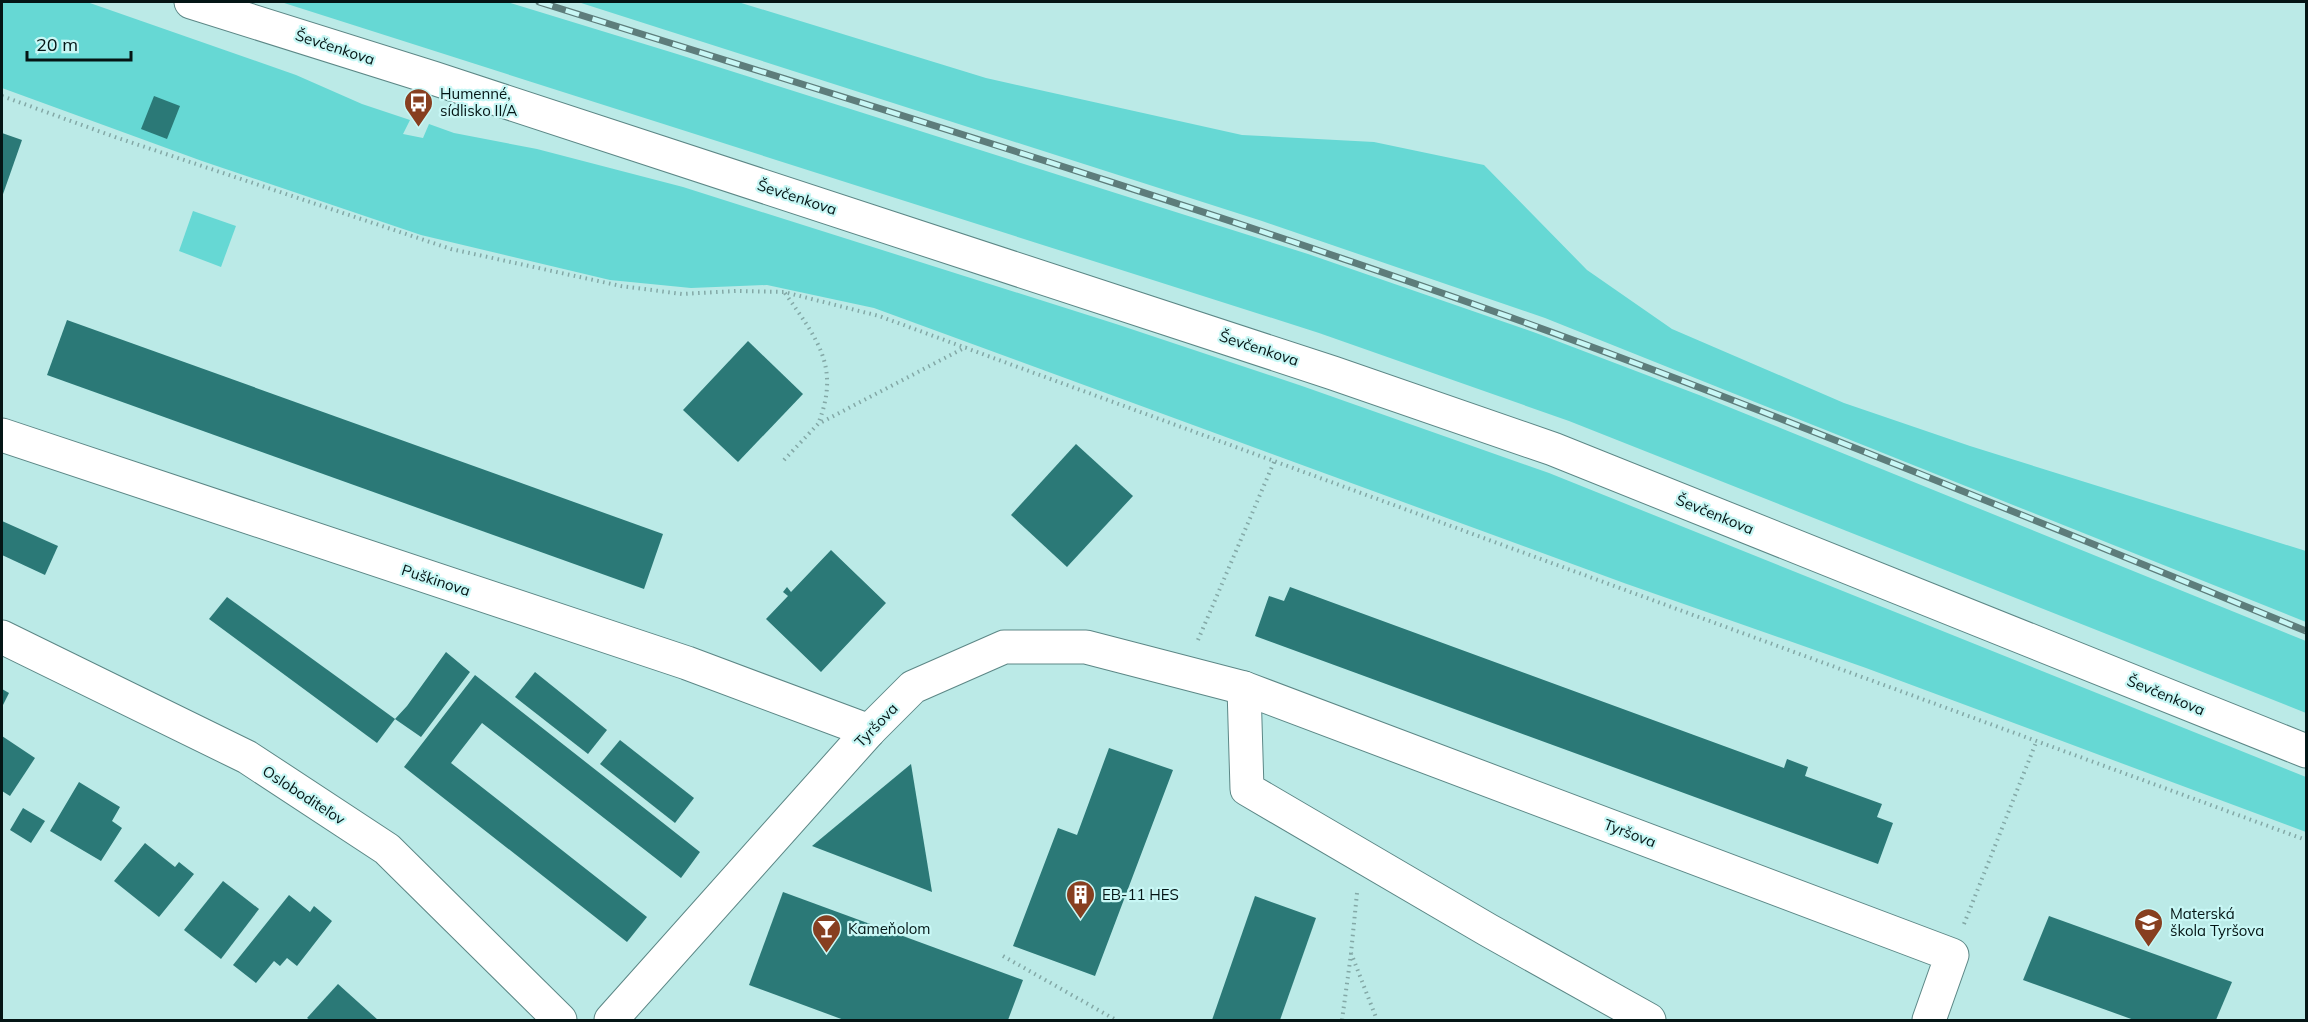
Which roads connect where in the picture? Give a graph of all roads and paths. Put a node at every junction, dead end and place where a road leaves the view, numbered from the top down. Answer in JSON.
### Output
{"nodes":[{"id":1,"x":191,"y":2,"type":"edge"},
{"id":2,"x":2,"y":96,"type":"edge"},
{"id":3,"x":784,"y":292,"type":"junction"},
{"id":4,"x":967,"y":347,"type":"junction"},
{"id":5,"x":818,"y":424,"type":"junction"},
{"id":6,"x":2,"y":435,"type":"edge"},
{"id":7,"x":784,"y":460,"type":"dead end"},
{"id":8,"x":1274,"y":462,"type":"junction"},
{"id":9,"x":2,"y":637,"type":"edge"},
{"id":10,"x":1185,"y":672,"type":"junction"},
{"id":11,"x":1244,"y":688,"type":"junction"},
{"id":12,"x":869,"y":731,"type":"junction"},
{"id":13,"x":2037,"y":740,"type":"junction"},
{"id":14,"x":2307,"y":751,"type":"edge"},
{"id":15,"x":2307,"y":840,"type":"edge"},
{"id":16,"x":1361,"y":856,"type":"junction"},
{"id":17,"x":1352,"y":953,"type":"junction"},
{"id":18,"x":1952,"y":955,"type":"junction"},
{"id":19,"x":1003,"y":956,"type":"dead end"},
{"id":20,"x":560,"y":1020,"type":"edge"},
{"id":21,"x":611,"y":1020,"type":"edge"},
{"id":22,"x":1116,"y":1020,"type":"edge"},
{"id":23,"x":1342,"y":1020,"type":"edge"},
{"id":24,"x":1377,"y":1020,"type":"edge"},
{"id":25,"x":1649,"y":1020,"type":"edge"},
{"id":26,"x":1929,"y":1020,"type":"edge"}],
"edges":[{"from":1,"to":14,"type":"street","name":"Ševčenkova"},
{"from":2,"to":3,"type":"path"},
{"from":3,"to":4,"type":"path"},
{"from":3,"to":5,"type":"path"},
{"from":4,"to":5,"type":"path"},
{"from":4,"to":8,"type":"path"},
{"from":5,"to":7,"type":"path"},
{"from":6,"to":12,"type":"street","name":"Puškinova"},
{"from":8,"to":10,"type":"path"},
{"from":8,"to":13,"type":"path"},
{"from":9,"to":20,"type":"street","name":"Osloboditeľov"},
{"from":10,"to":11,"type":"street","name":"Tyršova"},
{"from":10,"to":12,"type":"street","name":"Tyršova"},
{"from":11,"to":16,"type":"street"},
{"from":11,"to":18,"type":"street","name":"Tyršova"},
{"from":12,"to":21,"type":"street","name":"Tyršova"},
{"from":13,"to":15,"type":"path"},
{"from":13,"to":18,"type":"path"},
{"from":16,"to":17,"type":"path"},
{"from":16,"to":25,"type":"street"},
{"from":17,"to":23,"type":"path"},
{"from":17,"to":24,"type":"path"},
{"from":18,"to":26,"type":"street"},
{"from":19,"to":22,"type":"path"}]}
